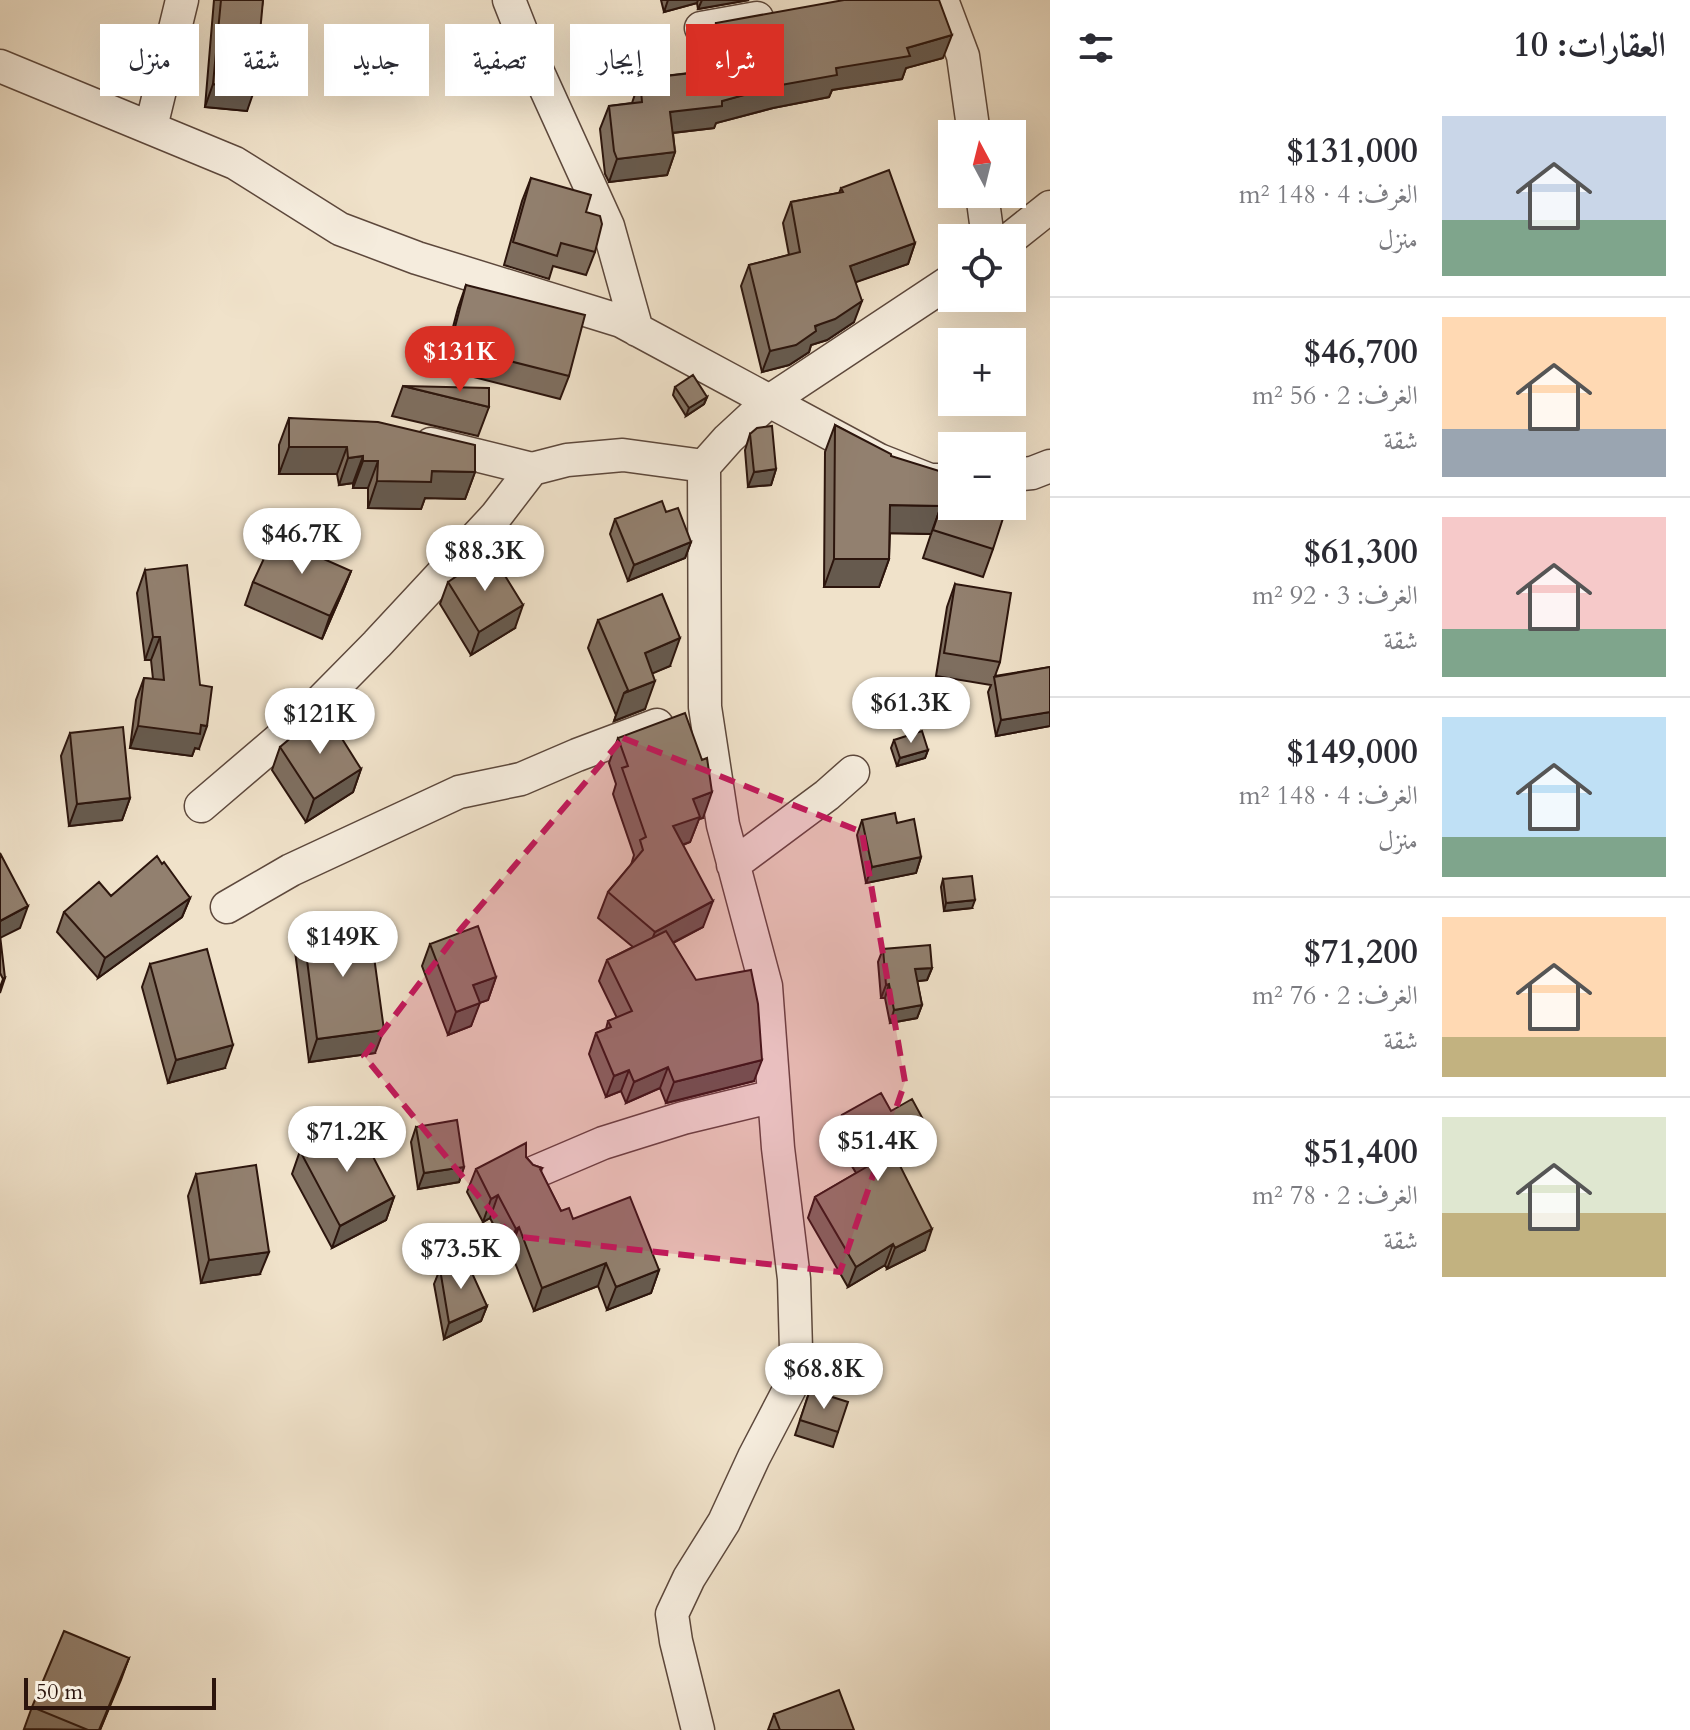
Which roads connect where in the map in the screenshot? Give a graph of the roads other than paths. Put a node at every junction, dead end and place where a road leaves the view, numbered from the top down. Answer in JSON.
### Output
{"nodes":[{"id":1,"x":182,"y":0,"type":"edge"},
{"id":2,"x":509,"y":0,"type":"edge"},
{"id":3,"x":942,"y":0,"type":"edge"},
{"id":4,"x":793,"y":11,"type":"edge"},
{"id":5,"x":723,"y":24,"type":"edge"},
{"id":6,"x":0,"y":66,"type":"edge"},
{"id":7,"x":972,"y":120,"type":"edge"},
{"id":8,"x":151,"y":127,"type":"junction"},
{"id":9,"x":1050,"y":207,"type":"edge"},
{"id":10,"x":1026,"y":226,"type":"edge"},
{"id":11,"x":938,"y":289,"type":"edge"},
{"id":12,"x":637,"y":330,"type":"junction"},
{"id":13,"x":768,"y":402,"type":"junction"},
{"id":14,"x":399,"y":437,"type":"edge"},
{"id":15,"x":704,"y":466,"type":"junction"},
{"id":16,"x":1050,"y":466,"type":"edge"},
{"id":17,"x":532,"y":469,"type":"junction"},
{"id":18,"x":1026,"y":474,"type":"edge"},
{"id":19,"x":938,"y":480,"type":"edge"},
{"id":20,"x":705,"y":707,"type":"junction"},
{"id":21,"x":853,"y":772,"type":"dead end"},
{"id":22,"x":201,"y":806,"type":"dead end"},
{"id":23,"x":733,"y":865,"type":"junction"},
{"id":24,"x":227,"y":907,"type":"dead end"},
{"id":25,"x":774,"y":1096,"type":"junction"},
{"id":26,"x":535,"y":1172,"type":"edge"},
{"id":27,"x":698,"y":1730,"type":"edge"}],
"edges":[{"from":1,"to":8,"type":"street"},
{"from":2,"to":12,"type":"street"},
{"from":3,"to":7,"type":"street"},
{"from":4,"to":5,"type":"street"},
{"from":6,"to":8,"type":"street"},
{"from":8,"to":12,"type":"street"},
{"from":9,"to":10,"type":"street"},
{"from":11,"to":13,"type":"street"},
{"from":12,"to":13,"type":"street"},
{"from":13,"to":15,"type":"street"},
{"from":13,"to":19,"type":"street"},
{"from":14,"to":17,"type":"street"},
{"from":15,"to":17,"type":"street"},
{"from":15,"to":20,"type":"street"},
{"from":16,"to":18,"type":"street"},
{"from":17,"to":22,"type":"street"},
{"from":20,"to":23,"type":"street"},
{"from":20,"to":24,"type":"street"},
{"from":21,"to":23,"type":"street"},
{"from":23,"to":25,"type":"street"},
{"from":25,"to":26,"type":"street"},
{"from":25,"to":27,"type":"street"}]}
